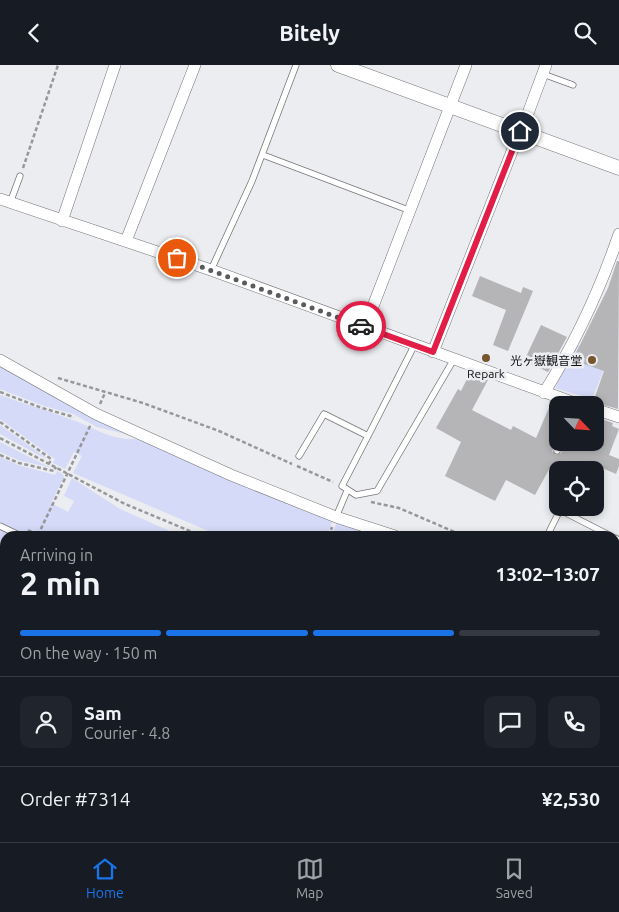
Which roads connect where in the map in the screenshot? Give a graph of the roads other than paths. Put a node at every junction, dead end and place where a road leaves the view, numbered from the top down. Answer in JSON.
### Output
{"nodes":[{"id":1,"x":115,"y":65,"type":"edge"},
{"id":2,"x":195,"y":65,"type":"edge"},
{"id":3,"x":296,"y":65,"type":"edge"},
{"id":4,"x":338,"y":65,"type":"edge"},
{"id":5,"x":466,"y":65,"type":"edge"},
{"id":6,"x":544,"y":69,"type":"edge"},
{"id":7,"x":573,"y":85,"type":"dead end"},
{"id":8,"x":450,"y":106,"type":"junction"},
{"id":9,"x":521,"y":132,"type":"junction"},
{"id":10,"x":263,"y":155,"type":"junction"},
{"id":11,"x":619,"y":168,"type":"edge"},
{"id":12,"x":20,"y":176,"type":"road end"},
{"id":13,"x":5,"y":201,"type":"edge"},
{"id":14,"x":411,"y":211,"type":"junction"},
{"id":15,"x":62,"y":221,"type":"junction"},
{"id":16,"x":619,"y":233,"type":"edge"},
{"id":17,"x":126,"y":241,"type":"junction"},
{"id":18,"x":614,"y":267,"type":"edge"},
{"id":19,"x":211,"y":270,"type":"junction"},
{"id":20,"x":365,"y":327,"type":"junction"},
{"id":21,"x":415,"y":345,"type":"junction"},
{"id":22,"x":433,"y":352,"type":"junction"},
{"id":23,"x":454,"y":359,"type":"junction"},
{"id":24,"x":0,"y":361,"type":"edge"},
{"id":25,"x":544,"y":393,"type":"junction"},
{"id":26,"x":552,"y":396,"type":"edge"},
{"id":27,"x":604,"y":412,"type":"edge"},
{"id":28,"x":619,"y":417,"type":"edge"},
{"id":29,"x":368,"y":436,"type":"junction"},
{"id":30,"x":299,"y":457,"type":"dead end"},
{"id":31,"x":347,"y":491,"type":"junction"},
{"id":32,"x":336,"y":517,"type":"junction"},
{"id":33,"x":0,"y":525,"type":"edge"},
{"id":34,"x":11,"y":531,"type":"edge"},
{"id":35,"x":379,"y":531,"type":"edge"},
{"id":36,"x":550,"y":531,"type":"edge"},
{"id":37,"x":601,"y":531,"type":"edge"}],
"edges":[{"from":1,"to":15,"type":"street"},
{"from":2,"to":17,"type":"street"},
{"from":3,"to":10,"type":"lane"},
{"from":4,"to":8,"type":"street"},
{"from":5,"to":8,"type":"street"},
{"from":6,"to":7,"type":"lane"},
{"from":6,"to":9,"type":"street"},
{"from":8,"to":9,"type":"street"},
{"from":8,"to":14,"type":"street"},
{"from":9,"to":11,"type":"street"},
{"from":9,"to":22,"type":"street"},
{"from":10,"to":14,"type":"lane"},
{"from":10,"to":19,"type":"lane"},
{"from":12,"to":13,"type":"lane"},
{"from":13,"to":15,"type":"street"},
{"from":14,"to":20,"type":"street"},
{"from":15,"to":17,"type":"street"},
{"from":16,"to":18,"type":"street"},
{"from":17,"to":19,"type":"street"},
{"from":18,"to":25,"type":"street"},
{"from":19,"to":20,"type":"street"},
{"from":20,"to":21,"type":"street"},
{"from":21,"to":22,"type":"street"},
{"from":21,"to":29,"type":"lane"},
{"from":22,"to":23,"type":"street"},
{"from":23,"to":25,"type":"street"},
{"from":23,"to":31,"type":"lane"},
{"from":24,"to":32,"type":"street"},
{"from":25,"to":26,"type":"street"},
{"from":27,"to":28,"type":"street"},
{"from":29,"to":30,"type":"lane"},
{"from":29,"to":31,"type":"lane"},
{"from":31,"to":32,"type":"lane"},
{"from":32,"to":35,"type":"street"},
{"from":33,"to":34,"type":"lane"},
{"from":36,"to":37,"type":"lane"}]}
